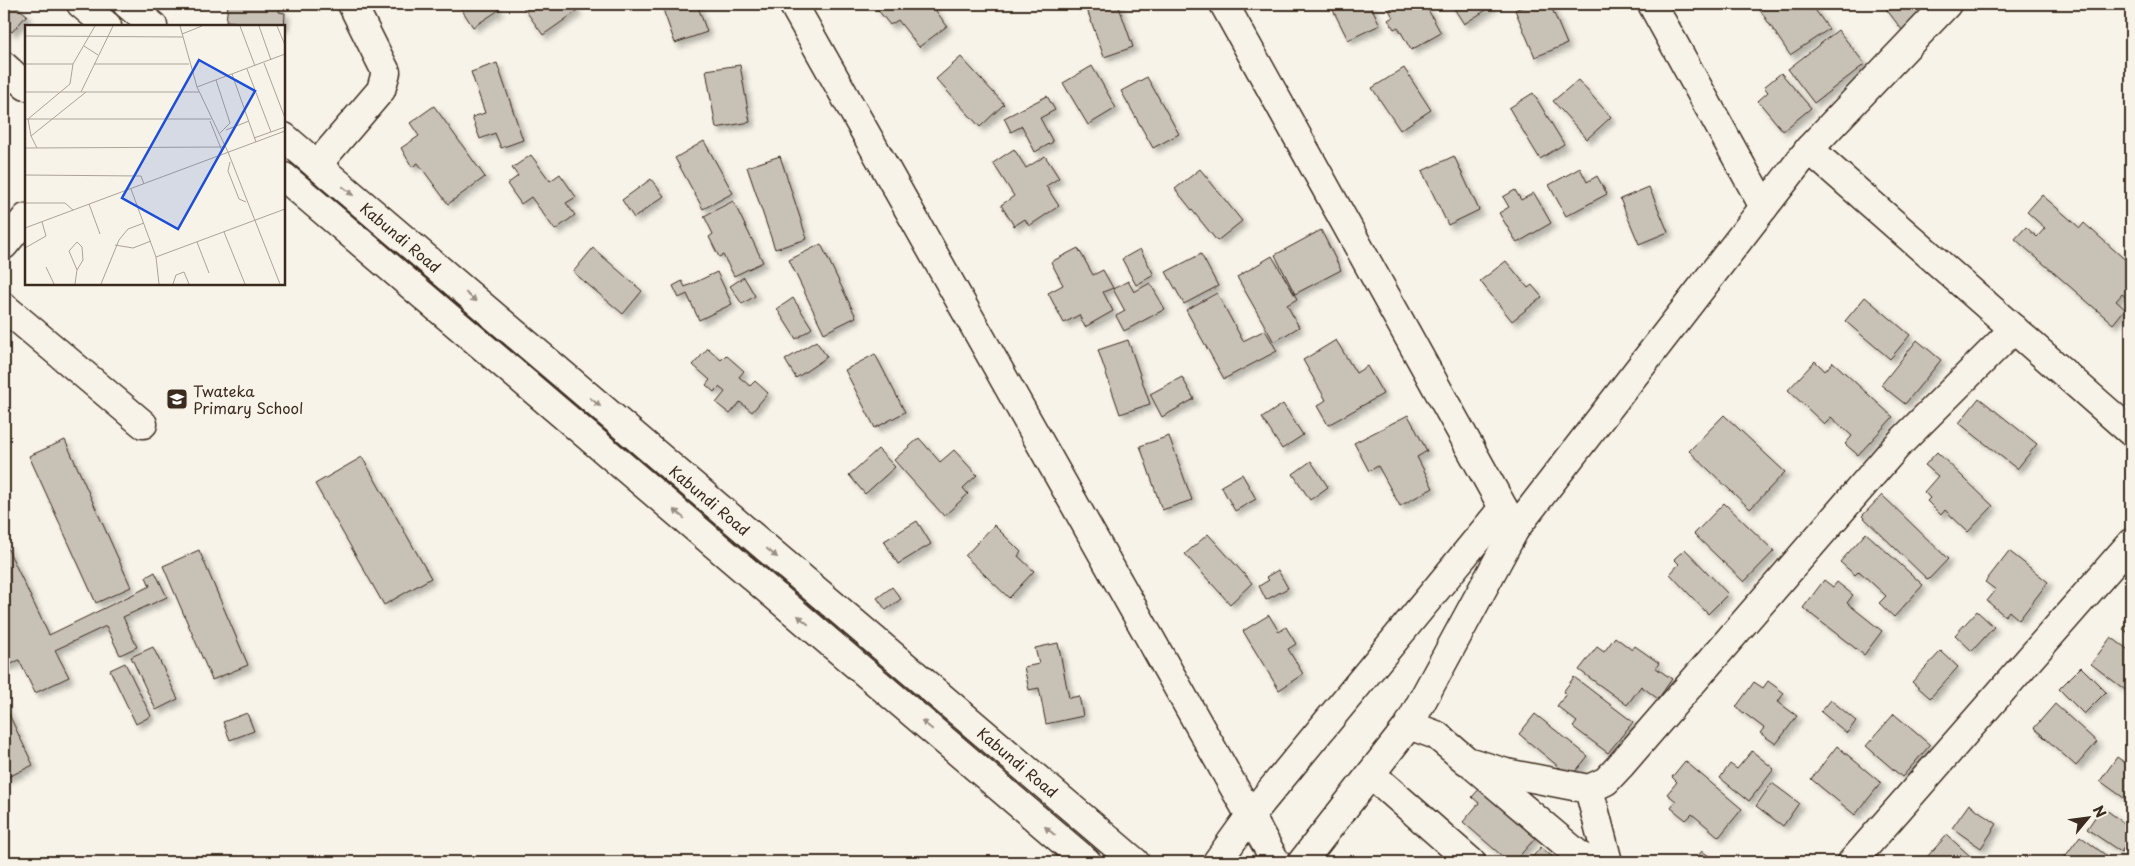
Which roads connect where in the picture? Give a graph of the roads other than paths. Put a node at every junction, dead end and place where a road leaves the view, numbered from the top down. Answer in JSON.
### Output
{"nodes":[{"id":1,"x":81,"y":4,"type":"edge"},
{"id":2,"x":127,"y":4,"type":"edge"},
{"id":3,"x":352,"y":4,"type":"edge"},
{"id":4,"x":793,"y":4,"type":"edge"},
{"id":5,"x":1224,"y":4,"type":"edge"},
{"id":6,"x":1652,"y":4,"type":"edge"},
{"id":7,"x":1947,"y":4,"type":"edge"},
{"id":8,"x":107,"y":25,"type":"edge"},
{"id":9,"x":153,"y":25,"type":"edge"},
{"id":10,"x":4,"y":66,"type":"edge"},
{"id":11,"x":25,"y":85,"type":"edge"},
{"id":12,"x":285,"y":138,"type":"edge"},
{"id":13,"x":1809,"y":149,"type":"junction"},
{"id":14,"x":317,"y":165,"type":"junction"},
{"id":15,"x":285,"y":178,"type":"edge"},
{"id":16,"x":1764,"y":207,"type":"junction"},
{"id":17,"x":4,"y":307,"type":"edge"},
{"id":18,"x":2014,"y":329,"type":"junction"},
{"id":19,"x":572,"y":382,"type":"junction"},
{"id":20,"x":552,"y":406,"type":"junction"},
{"id":21,"x":143,"y":424,"type":"dead end"},
{"id":22,"x":2131,"y":432,"type":"edge"},
{"id":23,"x":1509,"y":519,"type":"junction"},
{"id":24,"x":2131,"y":543,"type":"edge"},
{"id":25,"x":1409,"y":725,"type":"junction"},
{"id":26,"x":1467,"y":761,"type":"junction"},
{"id":27,"x":1371,"y":774,"type":"junction"},
{"id":28,"x":1588,"y":788,"type":"junction"},
{"id":29,"x":1250,"y":816,"type":"junction"},
{"id":30,"x":1087,"y":862,"type":"edge"},
{"id":31,"x":1136,"y":862,"type":"edge"},
{"id":32,"x":1217,"y":862,"type":"edge"},
{"id":33,"x":1276,"y":862,"type":"edge"},
{"id":34,"x":1302,"y":862,"type":"edge"},
{"id":35,"x":1471,"y":862,"type":"edge"},
{"id":36,"x":1587,"y":862,"type":"edge"},
{"id":37,"x":1608,"y":862,"type":"edge"},
{"id":38,"x":1852,"y":862,"type":"edge"}],
"edges":[{"from":1,"to":8,"type":"street"},
{"from":2,"to":9,"type":"street"},
{"from":3,"to":14,"type":"street"},
{"from":4,"to":29,"type":"street"},
{"from":5,"to":23,"type":"street"},
{"from":6,"to":16,"type":"street"},
{"from":7,"to":13,"type":"street"},
{"from":10,"to":11,"type":"street"},
{"from":12,"to":14,"type":"street","name":"Kabundi Road"},
{"from":13,"to":16,"type":"street"},
{"from":13,"to":18,"type":"street"},
{"from":14,"to":19,"type":"street","name":"Kabundi Road","one_way":true},
{"from":15,"to":20,"type":"street","name":"Kabundi Road"},
{"from":16,"to":23,"type":"street"},
{"from":17,"to":21,"type":"street"},
{"from":18,"to":22,"type":"street"},
{"from":18,"to":28,"type":"street"},
{"from":19,"to":20,"type":"street"},
{"from":19,"to":31,"type":"street","name":"Kabundi Road","one_way":true},
{"from":30,"to":20,"type":"street","name":"Kabundi Road","one_way":true},
{"from":23,"to":25,"type":"street"},
{"from":23,"to":29,"type":"street"},
{"from":24,"to":38,"type":"street"},
{"from":25,"to":26,"type":"street"},
{"from":25,"to":27,"type":"street"},
{"from":26,"to":28,"type":"street"},
{"from":26,"to":36,"type":"street"},
{"from":27,"to":34,"type":"street"},
{"from":27,"to":35,"type":"street"},
{"from":28,"to":37,"type":"street"},
{"from":29,"to":32,"type":"street"},
{"from":29,"to":33,"type":"street"}]}
